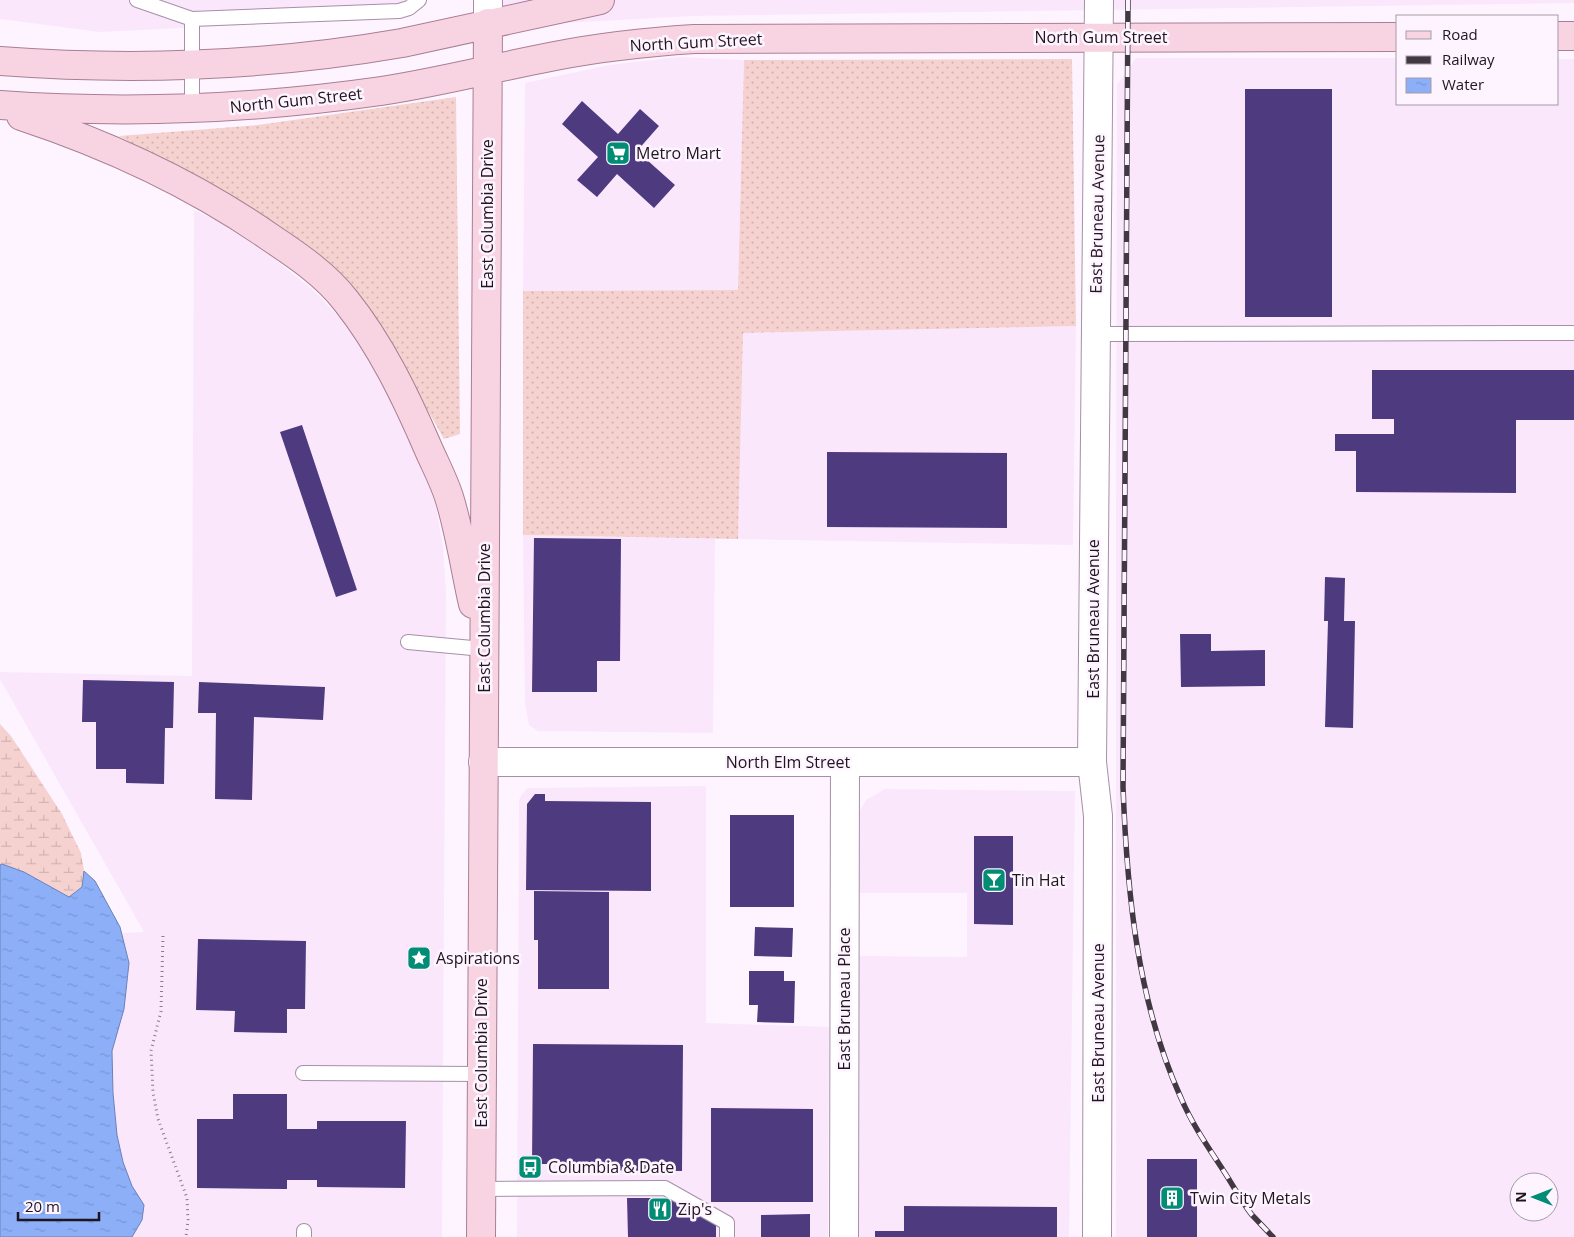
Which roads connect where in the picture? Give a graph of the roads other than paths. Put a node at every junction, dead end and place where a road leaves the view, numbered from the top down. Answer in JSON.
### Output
{"nodes":[{"id":1,"x":137,"y":0,"type":"edge"},
{"id":2,"x":419,"y":0,"type":"edge"},
{"id":3,"x":600,"y":0,"type":"edge"},
{"id":4,"x":1099,"y":0,"type":"edge"},
{"id":5,"x":488,"y":12,"type":"edge"},
{"id":6,"x":192,"y":19,"type":"junction"},
{"id":7,"x":1559,"y":36,"type":"edge"},
{"id":8,"x":1574,"y":36,"type":"edge"},
{"id":9,"x":1098,"y":37,"type":"junction"},
{"id":10,"x":1396,"y":37,"type":"edge"},
{"id":11,"x":0,"y":61,"type":"edge"},
{"id":12,"x":192,"y":65,"type":"junction"},
{"id":13,"x":488,"y":70,"type":"junction"},
{"id":14,"x":0,"y":105,"type":"edge"},
{"id":15,"x":0,"y":109,"type":"edge"},
{"id":16,"x":192,"y":109,"type":"junction"},
{"id":17,"x":1572,"y":333,"type":"dead end"},
{"id":18,"x":1096,"y":334,"type":"junction"},
{"id":19,"x":408,"y":642,"type":"dead end"},
{"id":20,"x":484,"y":649,"type":"junction"},
{"id":21,"x":483,"y":762,"type":"junction"},
{"id":22,"x":844,"y":762,"type":"junction"},
{"id":23,"x":1092,"y":762,"type":"junction"},
{"id":24,"x":303,"y":1073,"type":"dead end"},
{"id":25,"x":481,"y":1074,"type":"junction"},
{"id":26,"x":481,"y":1189,"type":"junction"},
{"id":27,"x":481,"y":1237,"type":"edge"},
{"id":28,"x":727,"y":1237,"type":"edge"},
{"id":29,"x":844,"y":1237,"type":"edge"},
{"id":30,"x":1097,"y":1237,"type":"edge"}],
"edges":[{"from":1,"to":6,"type":"lane"},
{"from":2,"to":6,"type":"lane"},
{"from":3,"to":5,"type":"main road"},
{"from":4,"to":9,"type":"street","name":"East Bruneau Avenue"},
{"from":5,"to":12,"type":"main road"},
{"from":5,"to":13,"type":"main road","name":"East Columbia Drive"},
{"from":6,"to":12,"type":"lane"},
{"from":7,"to":8,"type":"main road"},
{"from":9,"to":10,"type":"main road","name":"North Gum Street"},
{"from":9,"to":13,"type":"main road","name":"North Gum Street"},
{"from":9,"to":18,"type":"street","name":"East Bruneau Avenue"},
{"from":11,"to":12,"type":"main road"},
{"from":12,"to":16,"type":"lane"},
{"from":13,"to":16,"type":"main road","name":"North Gum Street"},
{"from":13,"to":20,"type":"main road","name":"East Columbia Drive"},
{"from":14,"to":16,"type":"main road","name":"North Gum Street"},
{"from":15,"to":20,"type":"main road"},
{"from":17,"to":18,"type":"lane"},
{"from":18,"to":23,"type":"street","name":"East Bruneau Avenue"},
{"from":19,"to":20,"type":"lane"},
{"from":20,"to":21,"type":"main road","name":"East Columbia Drive"},
{"from":21,"to":22,"type":"street","name":"North Elm Street"},
{"from":21,"to":25,"type":"main road","name":"East Columbia Drive"},
{"from":22,"to":23,"type":"street","name":"North Elm Street"},
{"from":22,"to":29,"type":"street","name":"East Bruneau Place"},
{"from":23,"to":30,"type":"street","name":"East Bruneau Avenue"},
{"from":24,"to":25,"type":"lane"},
{"from":25,"to":26,"type":"main road","name":"East Columbia Drive"},
{"from":26,"to":27,"type":"main road","name":"East Columbia Drive"},
{"from":26,"to":28,"type":"lane"}]}
